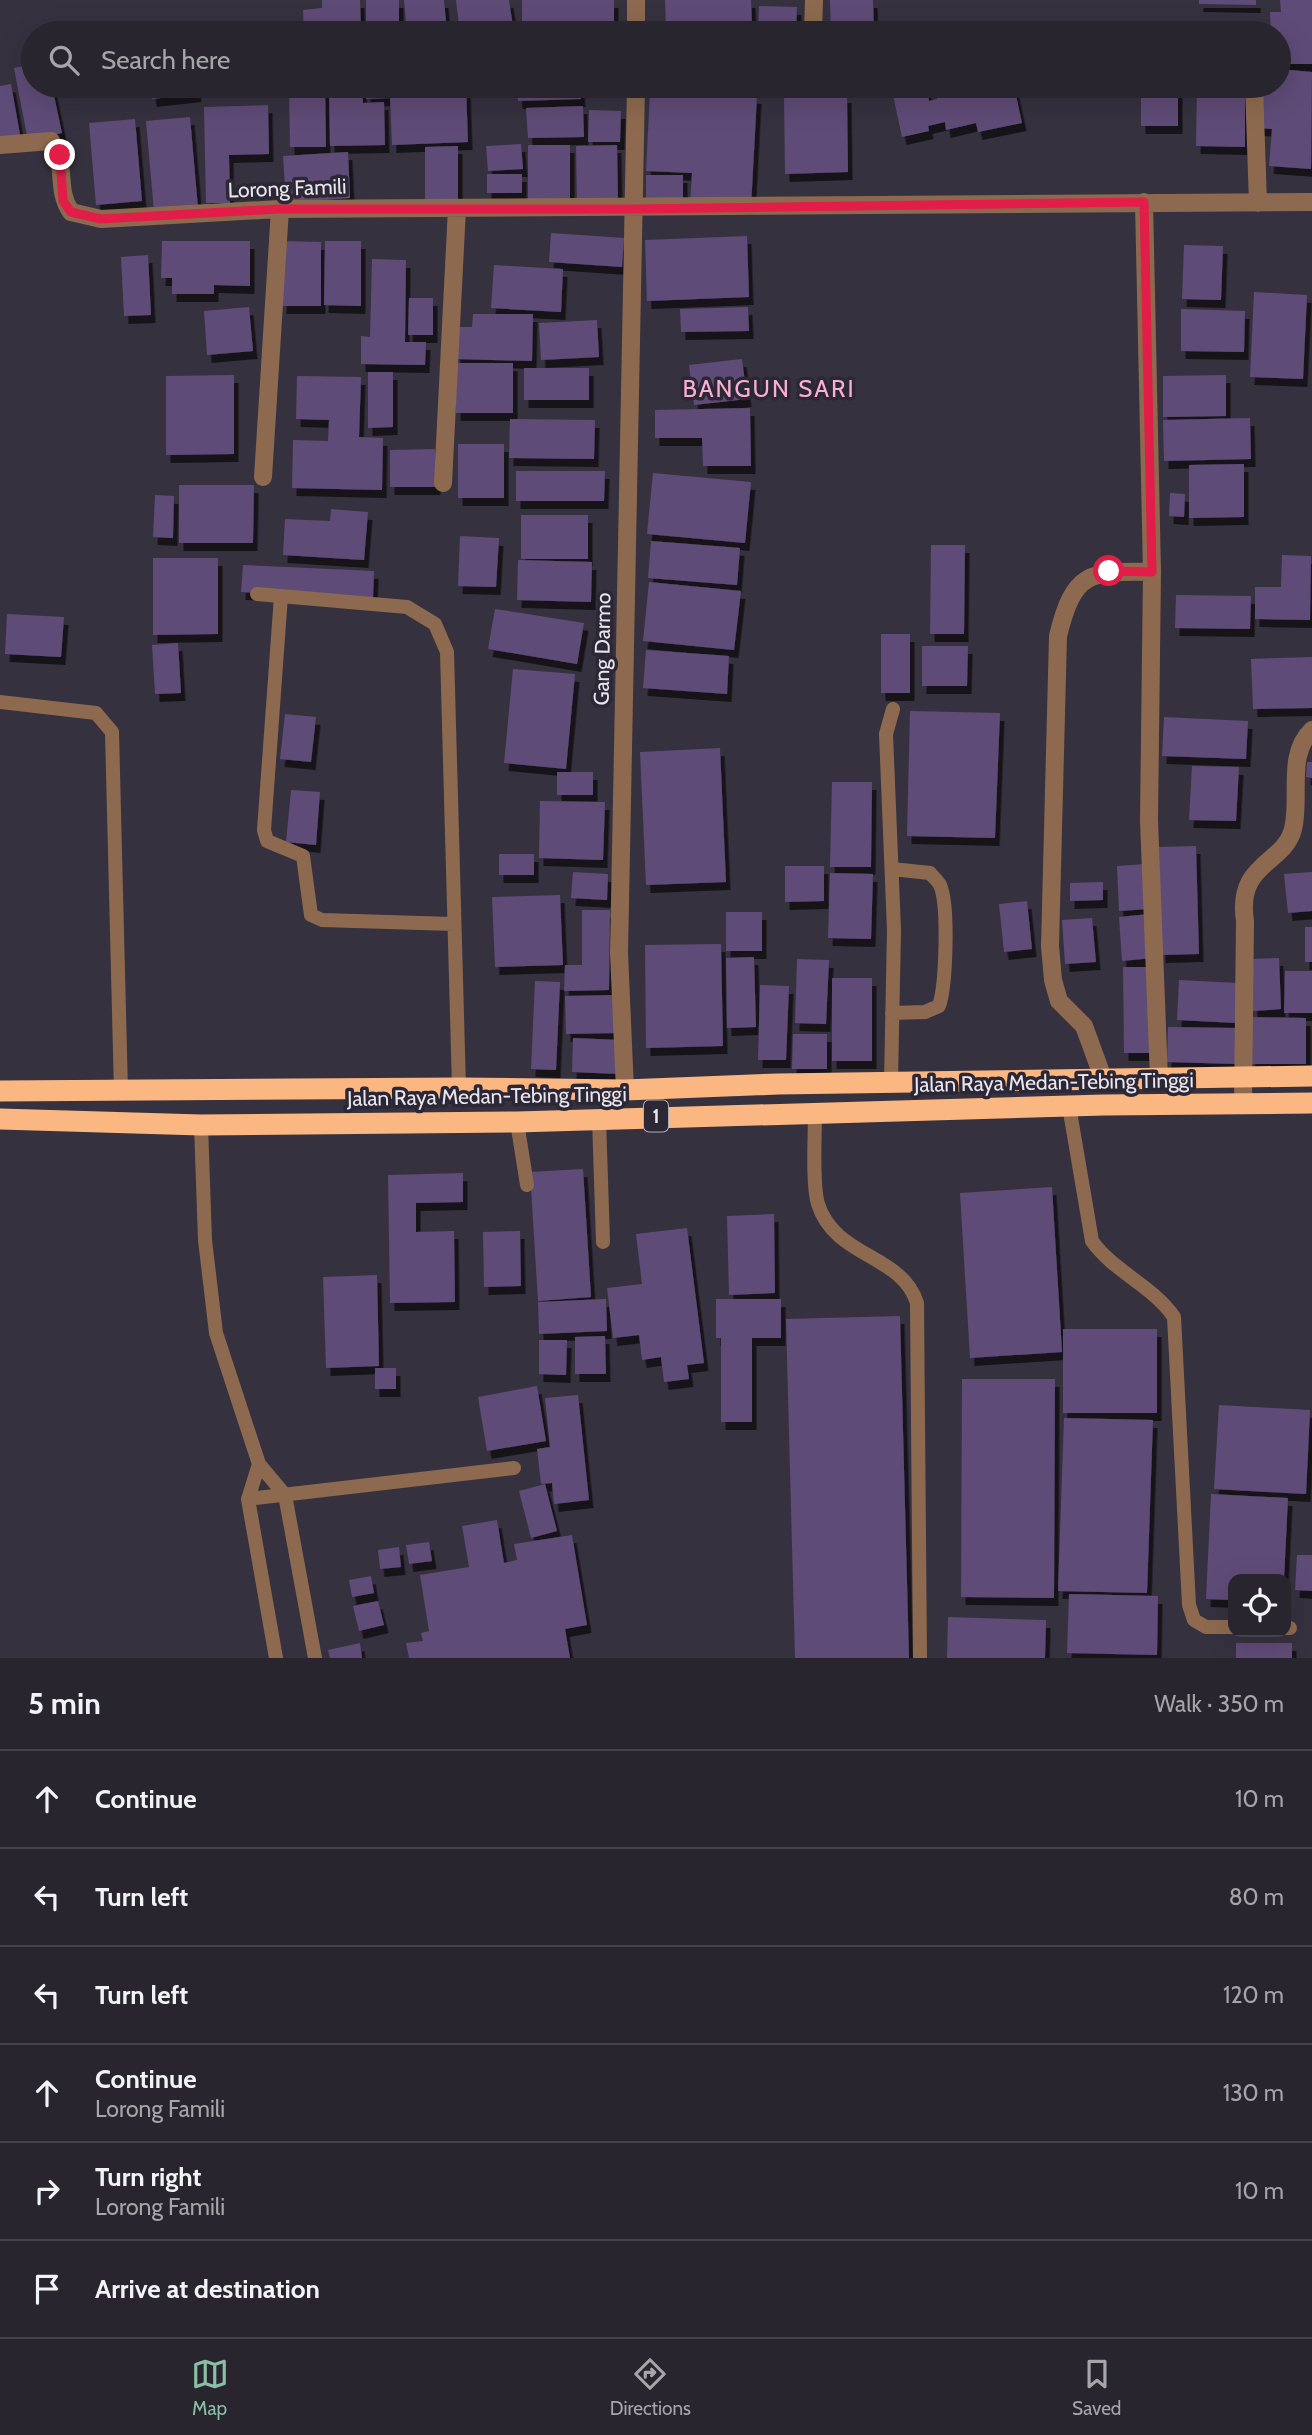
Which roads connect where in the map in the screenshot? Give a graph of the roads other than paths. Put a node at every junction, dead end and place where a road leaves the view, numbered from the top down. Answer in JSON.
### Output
{"nodes":[{"id":1,"x":636,"y":0,"type":"edge"},
{"id":2,"x":814,"y":0,"type":"edge"},
{"id":3,"x":636,"y":21,"type":"edge"},
{"id":4,"x":813,"y":21,"type":"edge"},
{"id":5,"x":636,"y":98,"type":"edge"},
{"id":6,"x":1254,"y":98,"type":"edge"},
{"id":7,"x":0,"y":145,"type":"edge"},
{"id":8,"x":1144,"y":202,"type":"junction"},
{"id":9,"x":1312,"y":202,"type":"edge"},
{"id":10,"x":1258,"y":203,"type":"junction"},
{"id":11,"x":457,"y":208,"type":"junction"},
{"id":12,"x":280,"y":209,"type":"junction"},
{"id":13,"x":634,"y":209,"type":"junction"},
{"id":14,"x":263,"y":477,"type":"dead end"},
{"id":15,"x":443,"y":483,"type":"dead end"},
{"id":16,"x":1152,"y":572,"type":"junction"},
{"id":17,"x":257,"y":594,"type":"dead end"},
{"id":18,"x":281,"y":596,"type":"junction"},
{"id":19,"x":0,"y":702,"type":"edge"},
{"id":20,"x":893,"y":709,"type":"dead end"},
{"id":21,"x":1312,"y":730,"type":"edge"},
{"id":22,"x":892,"y":869,"type":"junction"},
{"id":23,"x":453,"y":924,"type":"junction"},
{"id":24,"x":892,"y":1013,"type":"junction"},
{"id":25,"x":1244,"y":1076,"type":"junction"},
{"id":26,"x":1312,"y":1076,"type":"edge"},
{"id":27,"x":1103,"y":1078,"type":"junction"},
{"id":28,"x":1159,"y":1079,"type":"junction"},
{"id":29,"x":891,"y":1082,"type":"junction"},
{"id":30,"x":459,"y":1088,"type":"junction"},
{"id":31,"x":625,"y":1090,"type":"junction"},
{"id":32,"x":0,"y":1091,"type":"edge"},
{"id":33,"x":121,"y":1092,"type":"junction"},
{"id":34,"x":1243,"y":1103,"type":"junction"},
{"id":35,"x":1312,"y":1103,"type":"edge"},
{"id":36,"x":1069,"y":1107,"type":"junction"},
{"id":37,"x":815,"y":1113,"type":"junction"},
{"id":38,"x":599,"y":1118,"type":"junction"},
{"id":39,"x":0,"y":1119,"type":"edge"},
{"id":40,"x":517,"y":1122,"type":"junction"},
{"id":41,"x":201,"y":1125,"type":"junction"},
{"id":42,"x":527,"y":1185,"type":"dead end"},
{"id":43,"x":603,"y":1242,"type":"dead end"},
{"id":44,"x":259,"y":1464,"type":"junction"},
{"id":45,"x":514,"y":1468,"type":"dead end"},
{"id":46,"x":285,"y":1495,"type":"junction"},
{"id":47,"x":248,"y":1499,"type":"junction"},
{"id":48,"x":1228,"y":1627,"type":"edge"},
{"id":49,"x":276,"y":1658,"type":"edge"},
{"id":50,"x":315,"y":1658,"type":"edge"},
{"id":51,"x":920,"y":1658,"type":"edge"}],
"edges":[{"from":1,"to":3,"type":"street"},
{"from":2,"to":4,"type":"street"},
{"from":5,"to":13,"type":"street","name":"Gang Darmo"},
{"from":6,"to":10,"type":"street"},
{"from":7,"to":12,"type":"street","name":"Lorong Famili"},
{"from":8,"to":10,"type":"street","name":"Lorong Famili"},
{"from":8,"to":13,"type":"street","name":"Lorong Famili"},
{"from":8,"to":16,"type":"street"},
{"from":9,"to":10,"type":"street","name":"Lorong Famili"},
{"from":11,"to":12,"type":"street","name":"Lorong Famili"},
{"from":11,"to":13,"type":"street","name":"Lorong Famili"},
{"from":11,"to":15,"type":"street"},
{"from":12,"to":14,"type":"street"},
{"from":13,"to":31,"type":"street","name":"Gang Darmo"},
{"from":16,"to":27,"type":"street"},
{"from":16,"to":28,"type":"street"},
{"from":17,"to":18,"type":"lane"},
{"from":18,"to":23,"type":"lane"},
{"from":18,"to":23,"type":"lane"},
{"from":19,"to":33,"type":"lane"},
{"from":20,"to":22,"type":"lane"},
{"from":21,"to":25,"type":"street"},
{"from":22,"to":24,"type":"lane"},
{"from":22,"to":24,"type":"lane"},
{"from":23,"to":30,"type":"lane"},
{"from":24,"to":29,"type":"lane"},
{"from":25,"to":26,"type":"highway","name":"Jalan Raya Medan-Tebing Tinggi","number":"1"},
{"from":25,"to":28,"type":"highway","name":"Jalan Raya Medan-Tebing Tinggi","number":"1"},
{"from":25,"to":34,"type":"street"},
{"from":27,"to":28,"type":"highway","name":"Jalan Raya Medan-Tebing Tinggi","number":"1"},
{"from":27,"to":29,"type":"highway","name":"Jalan Raya Medan-Tebing Tinggi","number":"1"},
{"from":29,"to":31,"type":"highway","name":"Jalan Raya Medan-Tebing Tinggi","number":"1"},
{"from":30,"to":31,"type":"highway","name":"Jalan Raya Medan-Tebing Tinggi","number":"1"},
{"from":30,"to":33,"type":"highway","name":"Jalan Raya Medan-Tebing Tinggi","number":"1"},
{"from":32,"to":33,"type":"highway","name":"Jalan Raya Medan-Tebing Tinggi","number":"1"},
{"from":34,"to":35,"type":"highway","name":"Jalan Raya Medan-Tebing Tinggi","number":"1"},
{"from":34,"to":36,"type":"highway","name":"Jalan Raya Medan-Tebing Tinggi","number":"1"},
{"from":36,"to":37,"type":"highway","name":"Jalan Raya Medan-Tebing Tinggi","number":"1"},
{"from":36,"to":48,"type":"lane"},
{"from":37,"to":38,"type":"highway","name":"Jalan Raya Medan-Tebing Tinggi","number":"1"},
{"from":37,"to":51,"type":"lane"},
{"from":38,"to":40,"type":"highway","name":"Jalan Raya Medan-Tebing Tinggi","number":"1"},
{"from":38,"to":43,"type":"lane"},
{"from":39,"to":41,"type":"highway","name":"Jalan Raya Medan-Tebing Tinggi","number":"1"},
{"from":40,"to":41,"type":"highway","name":"Jalan Raya Medan-Tebing Tinggi","number":"1"},
{"from":40,"to":42,"type":"lane"},
{"from":41,"to":44,"type":"lane"},
{"from":44,"to":46,"type":"lane"},
{"from":44,"to":47,"type":"lane"},
{"from":45,"to":46,"type":"lane"},
{"from":46,"to":47,"type":"lane"},
{"from":46,"to":50,"type":"lane"},
{"from":47,"to":49,"type":"lane"}]}
